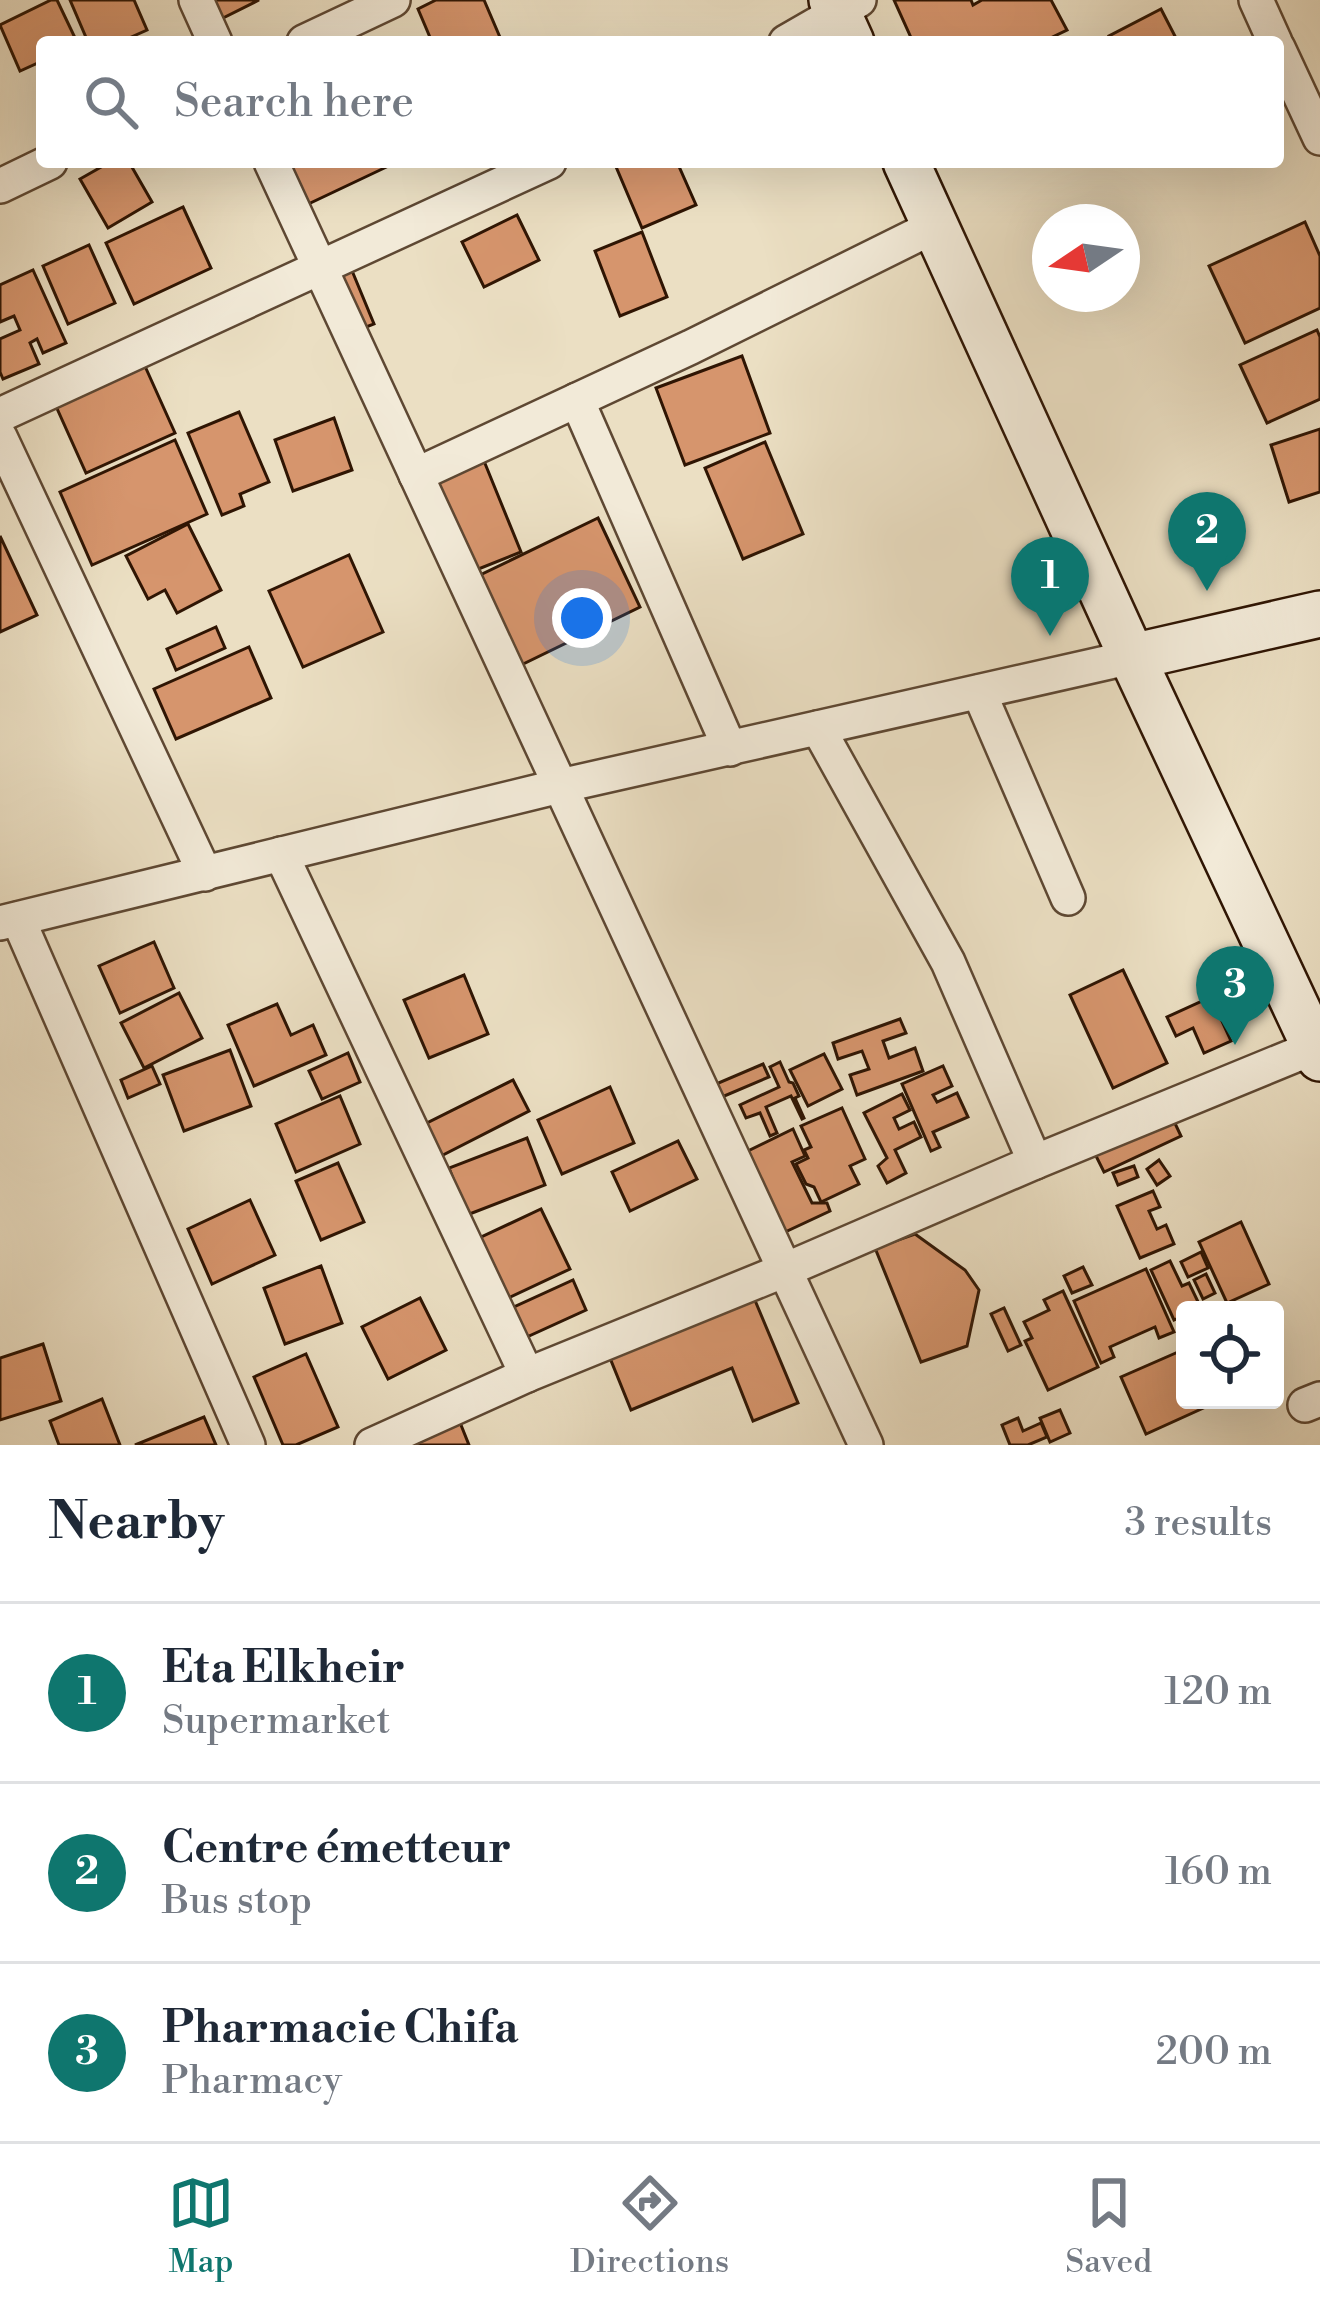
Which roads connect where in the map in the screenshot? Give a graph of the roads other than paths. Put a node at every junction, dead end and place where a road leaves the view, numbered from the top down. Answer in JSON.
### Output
{"nodes":[{"id":1,"x":196,"y":0,"type":"edge"},
{"id":2,"x":393,"y":0,"type":"edge"},
{"id":3,"x":1256,"y":0,"type":"edge"},
{"id":4,"x":845,"y":13,"type":"edge"},
{"id":5,"x":212,"y":36,"type":"edge"},
{"id":6,"x":317,"y":36,"type":"edge"},
{"id":7,"x":798,"y":36,"type":"edge"},
{"id":8,"x":1273,"y":36,"type":"edge"},
{"id":9,"x":1284,"y":54,"type":"edge"},
{"id":10,"x":1309,"y":85,"type":"edge"},
{"id":11,"x":1320,"y":138,"type":"edge"},
{"id":12,"x":38,"y":168,"type":"edge"},
{"id":13,"x":274,"y":168,"type":"edge"},
{"id":14,"x":536,"y":168,"type":"edge"},
{"id":15,"x":909,"y":168,"type":"edge"},
{"id":16,"x":0,"y":186,"type":"edge"},
{"id":17,"x":935,"y":226,"type":"junction"},
{"id":18,"x":320,"y":267,"type":"junction"},
{"id":19,"x":577,"y":400,"type":"junction"},
{"id":20,"x":0,"y":416,"type":"edge"},
{"id":21,"x":0,"y":437,"type":"edge"},
{"id":22,"x":416,"y":475,"type":"junction"},
{"id":23,"x":1320,"y":614,"type":"edge"},
{"id":24,"x":1132,"y":657,"type":"junction"},
{"id":25,"x":979,"y":692,"type":"junction"},
{"id":26,"x":818,"y":728,"type":"junction"},
{"id":27,"x":730,"y":748,"type":"junction"},
{"id":28,"x":560,"y":786,"type":"junction"},
{"id":29,"x":281,"y":854,"type":"junction"},
{"id":30,"x":205,"y":874,"type":"junction"},
{"id":31,"x":1068,"y":898,"type":"dead end"},
{"id":32,"x":9,"y":921,"type":"edge"},
{"id":33,"x":1318,"y":1050,"type":"edge"},
{"id":34,"x":1035,"y":1162,"type":"junction"},
{"id":35,"x":785,"y":1270,"type":"junction"},
{"id":36,"x":527,"y":1376,"type":"junction"},
{"id":37,"x":248,"y":1445,"type":"edge"},
{"id":38,"x":372,"y":1445,"type":"edge"},
{"id":39,"x":866,"y":1445,"type":"edge"}],
"edges":[{"from":1,"to":5,"type":"street"},
{"from":2,"to":6,"type":"street"},
{"from":3,"to":8,"type":"street"},
{"from":4,"to":7,"type":"street"},
{"from":9,"to":10,"type":"street"},
{"from":10,"to":11,"type":"street"},
{"from":12,"to":16,"type":"street"},
{"from":13,"to":18,"type":"street"},
{"from":14,"to":18,"type":"street"},
{"from":15,"to":17,"type":"street"},
{"from":17,"to":19,"type":"street"},
{"from":17,"to":24,"type":"street"},
{"from":18,"to":20,"type":"street"},
{"from":18,"to":22,"type":"street"},
{"from":19,"to":22,"type":"street"},
{"from":19,"to":27,"type":"street"},
{"from":21,"to":30,"type":"street"},
{"from":22,"to":28,"type":"street"},
{"from":23,"to":24,"type":"street"},
{"from":24,"to":25,"type":"street"},
{"from":24,"to":33,"type":"street"},
{"from":25,"to":26,"type":"street"},
{"from":25,"to":31,"type":"street"},
{"from":26,"to":27,"type":"street"},
{"from":26,"to":34,"type":"street"},
{"from":27,"to":28,"type":"street"},
{"from":28,"to":29,"type":"street"},
{"from":28,"to":35,"type":"street"},
{"from":29,"to":30,"type":"street"},
{"from":29,"to":36,"type":"street"},
{"from":30,"to":32,"type":"street"},
{"from":32,"to":37,"type":"street"},
{"from":33,"to":34,"type":"street"},
{"from":34,"to":35,"type":"street"},
{"from":35,"to":36,"type":"street"},
{"from":35,"to":39,"type":"street"},
{"from":36,"to":38,"type":"street"}]}
